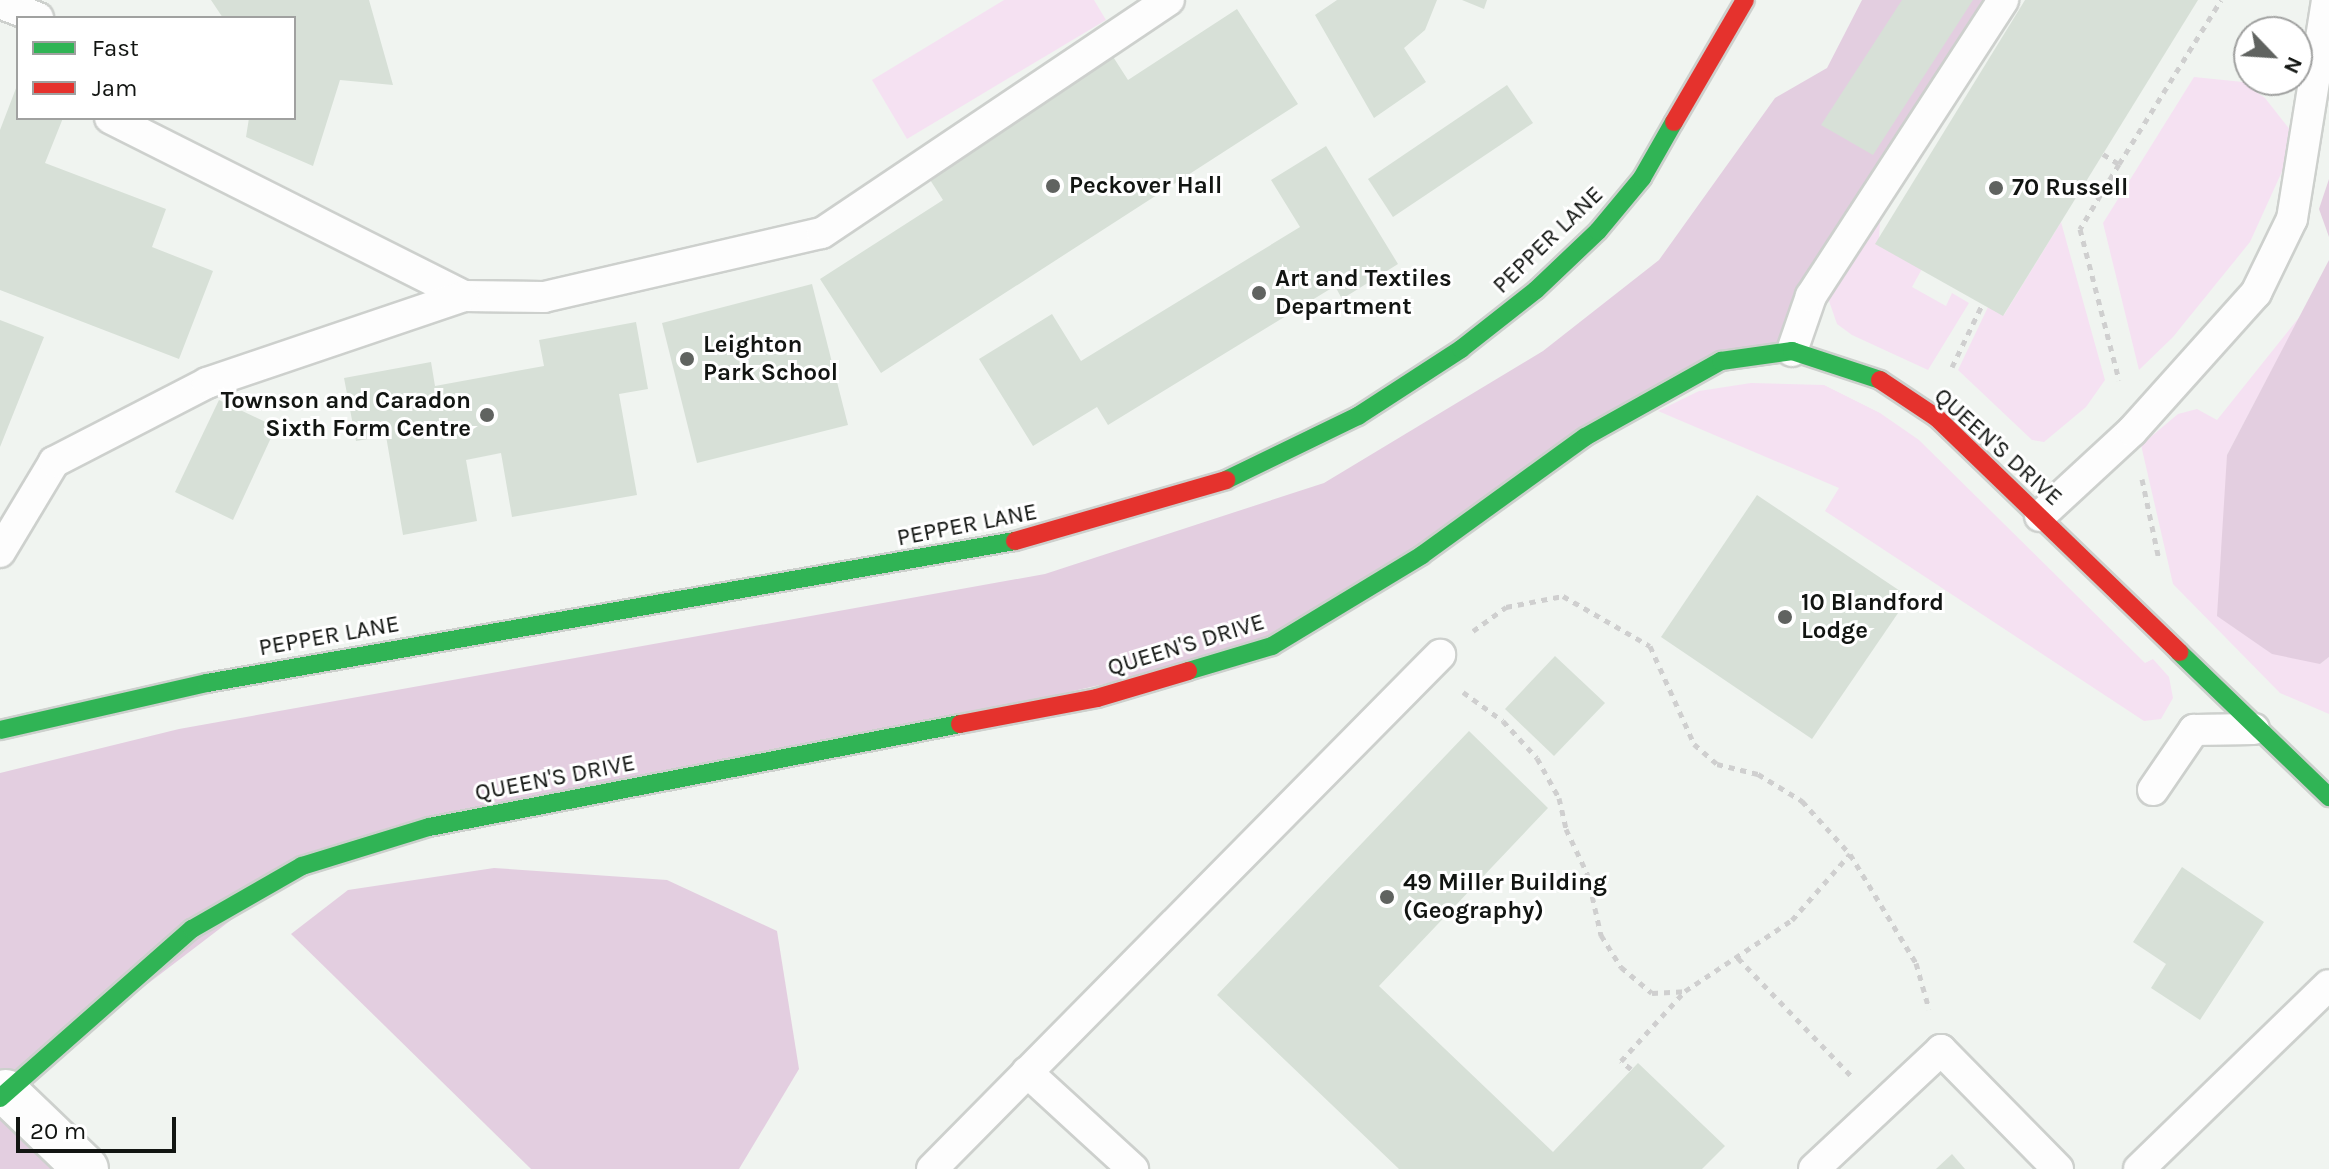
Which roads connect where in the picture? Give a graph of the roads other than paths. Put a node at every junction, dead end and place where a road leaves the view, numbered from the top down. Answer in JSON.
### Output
{"nodes":[{"id":1,"x":1169,"y":0,"type":"edge"},
{"id":2,"x":1745,"y":0,"type":"edge"},
{"id":3,"x":2003,"y":0,"type":"edge"},
{"id":4,"x":2327,"y":0,"type":"edge"},
{"id":5,"x":0,"y":3,"type":"edge"},
{"id":6,"x":33,"y":16,"type":"edge"},
{"id":7,"x":114,"y":120,"type":"edge"},
{"id":8,"x":464,"y":296,"type":"junction"},
{"id":9,"x":1792,"y":351,"type":"junction"},
{"id":10,"x":2040,"y":516,"type":"junction"},
{"id":11,"x":0,"y":552,"type":"edge"},
{"id":12,"x":1431,"y":664,"type":"road end"},
{"id":13,"x":2254,"y":729,"type":"junction"},
{"id":14,"x":0,"y":730,"type":"edge"},
{"id":15,"x":2153,"y":790,"type":"dead end"},
{"id":16,"x":2328,"y":794,"type":"edge"},
{"id":17,"x":2329,"y":985,"type":"edge"},
{"id":18,"x":1027,"y":1072,"type":"junction"},
{"id":19,"x":3,"y":1095,"type":"edge"},
{"id":20,"x":86,"y":1169,"type":"edge"},
{"id":21,"x":932,"y":1169,"type":"edge"},
{"id":22,"x":1133,"y":1169,"type":"edge"},
{"id":23,"x":1814,"y":1169,"type":"edge"},
{"id":24,"x":2058,"y":1169,"type":"edge"},
{"id":25,"x":2139,"y":1169,"type":"edge"}],
"edges":[{"from":1,"to":8,"type":"lane"},
{"from":2,"to":14,"type":"street","name":"PEPPER LANE"},
{"from":3,"to":9,"type":"lane"},
{"from":4,"to":10,"type":"lane"},
{"from":5,"to":6,"type":"lane"},
{"from":7,"to":8,"type":"lane"},
{"from":8,"to":11,"type":"lane"},
{"from":9,"to":10,"type":"street","name":"QUEEN'S DRIVE"},
{"from":9,"to":19,"type":"street","name":"QUEEN'S DRIVE"},
{"from":10,"to":13,"type":"street","name":"QUEEN'S DRIVE"},
{"from":12,"to":18,"type":"lane"},
{"from":13,"to":15,"type":"lane"},
{"from":13,"to":16,"type":"street","name":"QUEEN'S DRIVE"},
{"from":17,"to":25,"type":"lane"},
{"from":18,"to":21,"type":"lane"},
{"from":18,"to":22,"type":"lane"},
{"from":19,"to":20,"type":"street"},
{"from":23,"to":24,"type":"lane"}]}
